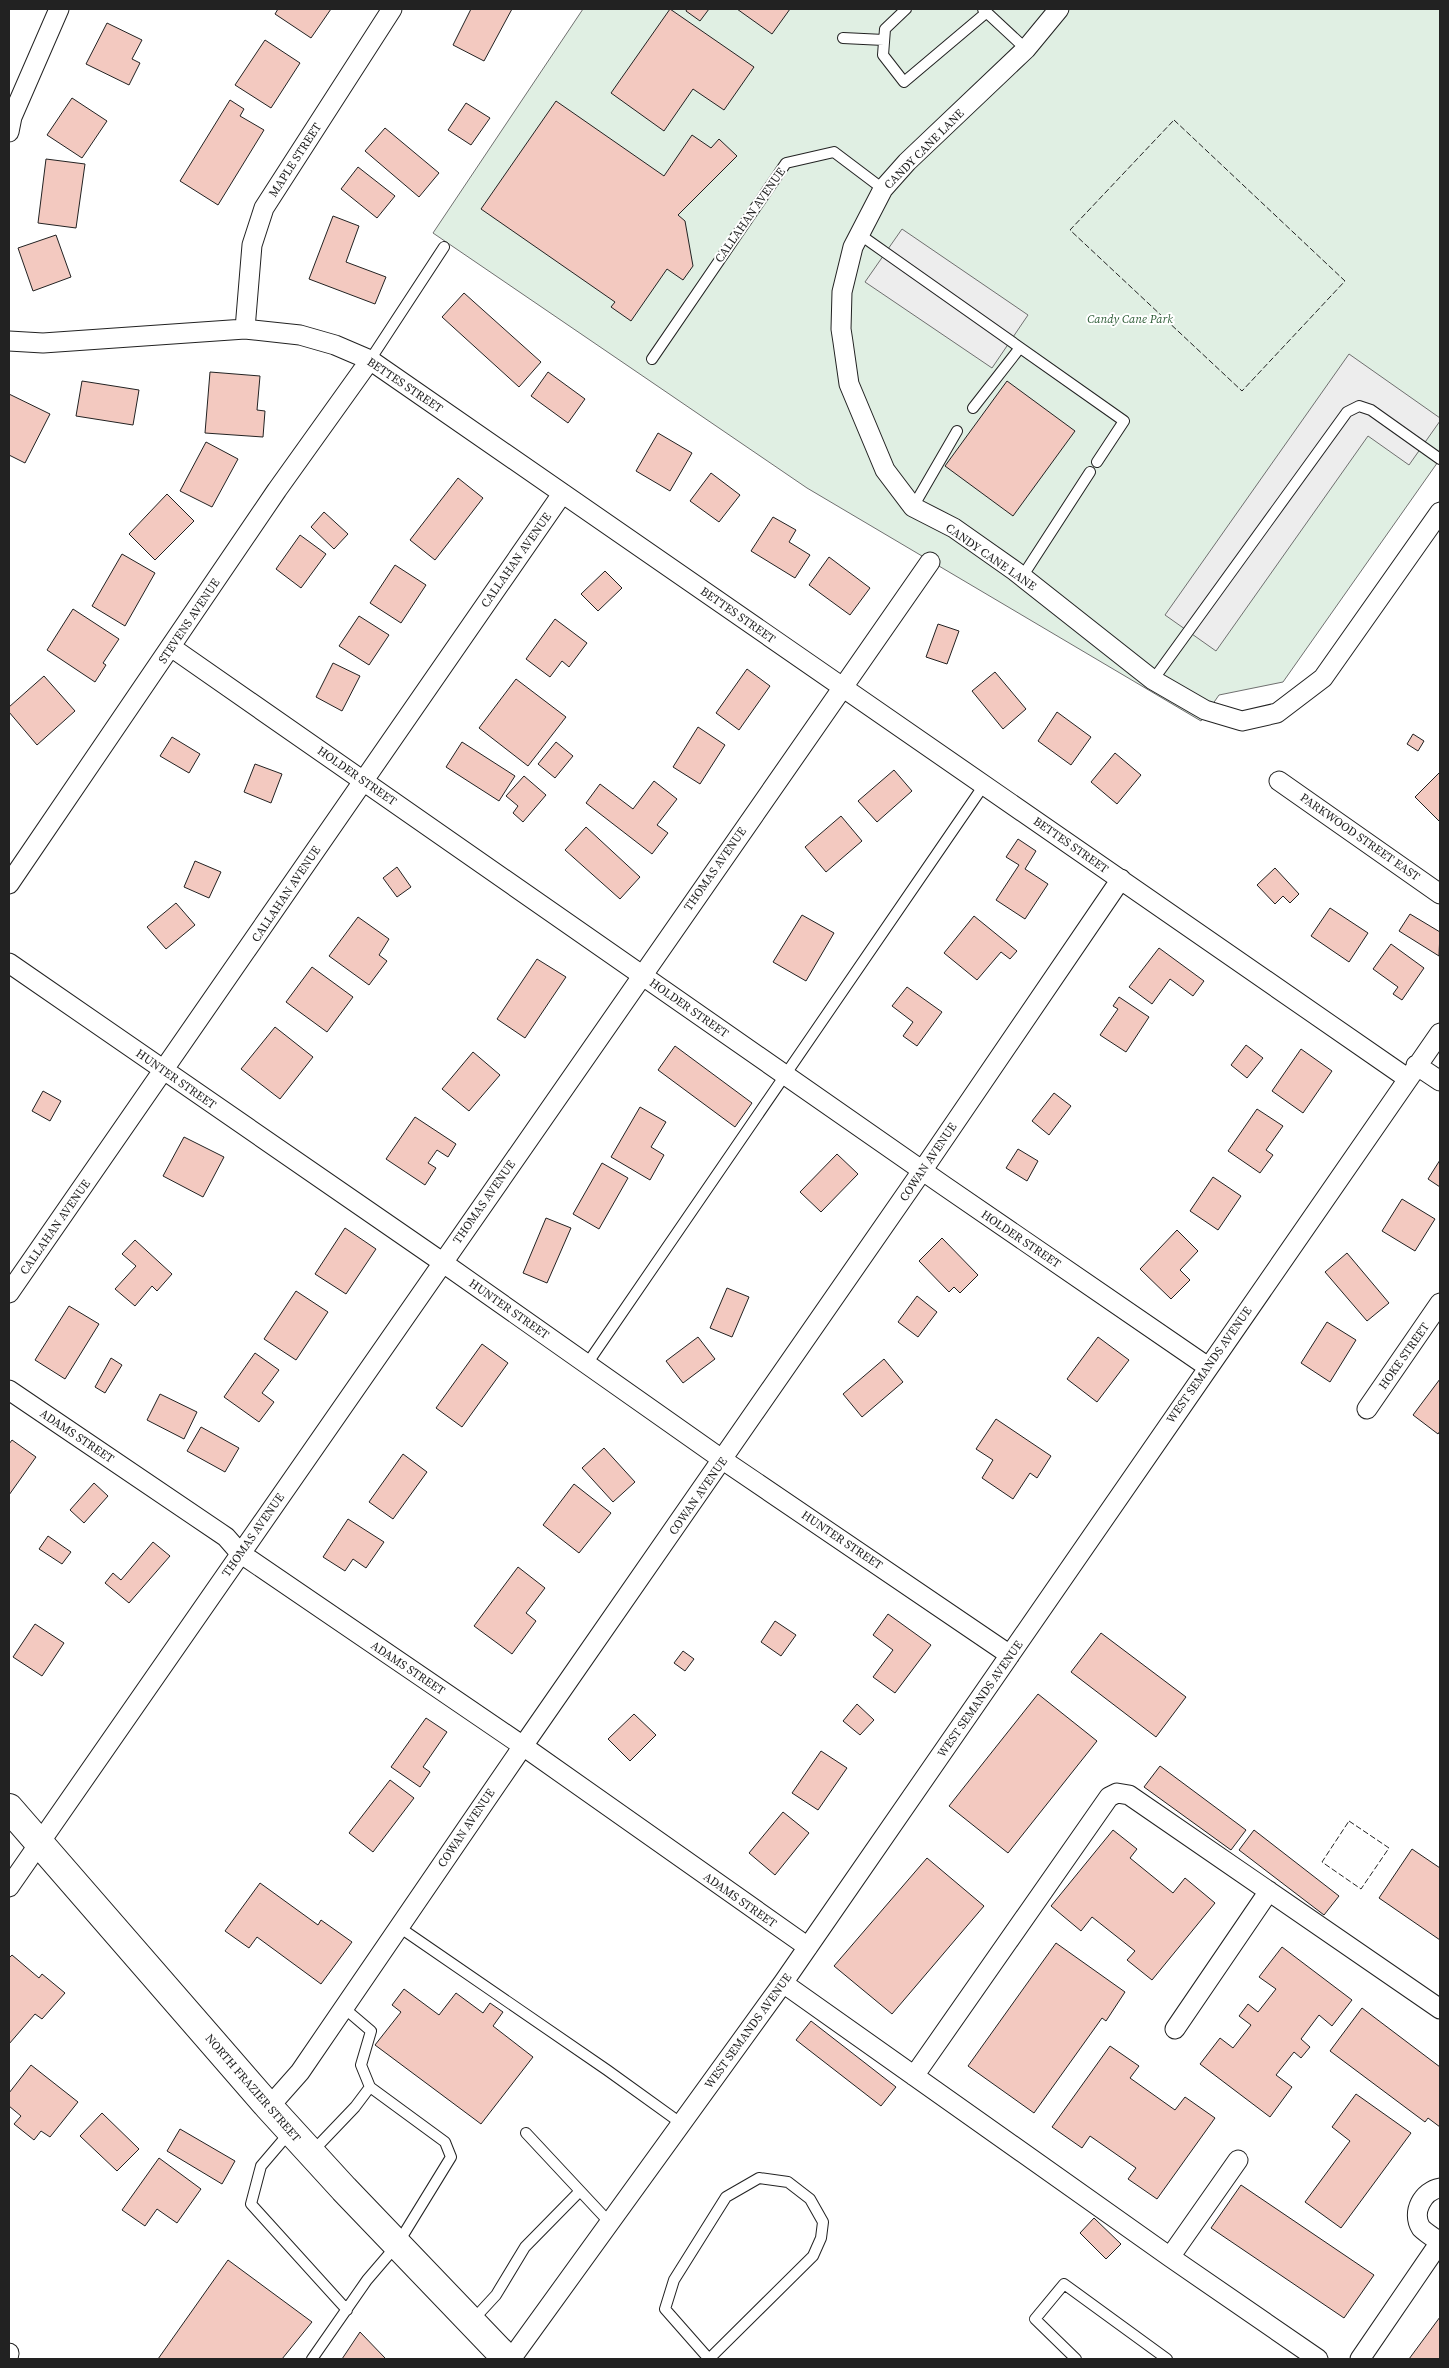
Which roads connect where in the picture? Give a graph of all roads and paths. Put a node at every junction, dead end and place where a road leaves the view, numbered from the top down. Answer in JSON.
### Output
{"nodes":[{"id":1,"x":58,"y":9,"type":"edge"},
{"id":2,"x":392,"y":9,"type":"edge"},
{"id":3,"x":906,"y":9,"type":"edge"},
{"id":4,"x":1059,"y":9,"type":"edge"},
{"id":5,"x":985,"y":10,"type":"edge"},
{"id":6,"x":843,"y":38,"type":"dead end"},
{"id":7,"x":884,"y":40,"type":"junction"},
{"id":8,"x":1026,"y":49,"type":"junction"},
{"id":9,"x":9,"y":132,"type":"edge"},
{"id":10,"x":883,"y":189,"type":"junction"},
{"id":11,"x":859,"y":234,"type":"junction"},
{"id":12,"x":444,"y":247,"type":"dead end"},
{"id":13,"x":245,"y":329,"type":"junction"},
{"id":14,"x":9,"y":342,"type":"edge"},
{"id":15,"x":1019,"y":350,"type":"junction"},
{"id":16,"x":652,"y":359,"type":"dead end"},
{"id":17,"x":370,"y":360,"type":"junction"},
{"id":18,"x":973,"y":408,"type":"dead end"},
{"id":19,"x":957,"y":431,"type":"dead end"},
{"id":20,"x":1440,"y":459,"type":"edge"},
{"id":21,"x":1097,"y":462,"type":"dead end"},
{"id":22,"x":1090,"y":472,"type":"dead end"},
{"id":23,"x":562,"y":494,"type":"junction"},
{"id":24,"x":913,"y":507,"type":"junction"},
{"id":25,"x":1440,"y":512,"type":"edge"},
{"id":26,"x":930,"y":562,"type":"dead end"},
{"id":27,"x":1022,"y":577,"type":"junction"},
{"id":28,"x":171,"y":647,"type":"junction"},
{"id":29,"x":1153,"y":680,"type":"junction"},
{"id":30,"x":842,"y":687,"type":"junction"},
{"id":31,"x":363,"y":780,"type":"junction"},
{"id":32,"x":1279,"y":781,"type":"dead end"},
{"id":33,"x":984,"y":785,"type":"junction"},
{"id":34,"x":1121,"y":879,"type":"junction"},
{"id":35,"x":9,"y":884,"type":"edge"},
{"id":36,"x":1440,"y":894,"type":"edge"},
{"id":37,"x":9,"y":964,"type":"edge"},
{"id":38,"x":642,"y":974,"type":"junction"},
{"id":39,"x":1440,"y":1033,"type":"edge"},
{"id":40,"x":165,"y":1071,"type":"junction"},
{"id":41,"x":1412,"y":1072,"type":"junction"},
{"id":42,"x":786,"y":1076,"type":"junction"},
{"id":43,"x":1440,"y":1082,"type":"edge"},
{"id":44,"x":922,"y":1171,"type":"junction"},
{"id":45,"x":442,"y":1262,"type":"junction"},
{"id":46,"x":9,"y":1294,"type":"edge"},
{"id":47,"x":1440,"y":1303,"type":"edge"},
{"id":48,"x":587,"y":1364,"type":"junction"},
{"id":49,"x":1208,"y":1367,"type":"junction"},
{"id":50,"x":9,"y":1390,"type":"edge"},
{"id":51,"x":1367,"y":1409,"type":"dead end"},
{"id":52,"x":723,"y":1460,"type":"junction"},
{"id":53,"x":240,"y":1553,"type":"junction"},
{"id":54,"x":1010,"y":1655,"type":"junction"},
{"id":55,"x":523,"y":1746,"type":"junction"},
{"id":56,"x":9,"y":1808,"type":"edge"},
{"id":57,"x":39,"y":1843,"type":"junction"},
{"id":58,"x":9,"y":1887,"type":"edge"},
{"id":59,"x":1269,"y":1892,"type":"junction"},
{"id":60,"x":399,"y":1927,"type":"junction"},
{"id":61,"x":808,"y":1947,"type":"junction"},
{"id":62,"x":783,"y":1983,"type":"junction"},
{"id":63,"x":344,"y":2008,"type":"junction"},
{"id":64,"x":1440,"y":2009,"type":"edge"},
{"id":65,"x":1174,"y":2029,"type":"dead end"},
{"id":66,"x":914,"y":2076,"type":"junction"},
{"id":67,"x":370,"y":2087,"type":"junction"},
{"id":68,"x":269,"y":2107,"type":"junction"},
{"id":69,"x":682,"y":2124,"type":"junction"},
{"id":70,"x":291,"y":2131,"type":"junction"},
{"id":71,"x":526,"y":2133,"type":"dead end"},
{"id":72,"x":311,"y":2153,"type":"junction"},
{"id":73,"x":1238,"y":2160,"type":"dead end"},
{"id":74,"x":1440,"y":2188,"type":"edge"},
{"id":75,"x":580,"y":2191,"type":"junction"},
{"id":76,"x":610,"y":2223,"type":"junction"},
{"id":77,"x":1440,"y":2242,"type":"edge"},
{"id":78,"x":398,"y":2245,"type":"junction"},
{"id":79,"x":1170,"y":2258,"type":"junction"},
{"id":80,"x":346,"y":2310,"type":"junction"},
{"id":81,"x":471,"y":2322,"type":"junction"},
{"id":82,"x":312,"y":2359,"type":"edge"},
{"id":83,"x":507,"y":2359,"type":"edge"},
{"id":84,"x":511,"y":2359,"type":"edge"},
{"id":85,"x":709,"y":2359,"type":"edge"},
{"id":86,"x":1076,"y":2359,"type":"edge"},
{"id":87,"x":1168,"y":2359,"type":"edge"},
{"id":88,"x":1318,"y":2359,"type":"edge"},
{"id":89,"x":1360,"y":2359,"type":"edge"}],
"edges":[{"from":1,"to":9,"type":"street"},
{"from":2,"to":13,"type":"street","name":"MAPLE STREET"},
{"from":3,"to":7,"type":"lane"},
{"from":4,"to":8,"type":"street","name":"CANDY CANE LANE"},
{"from":5,"to":7,"type":"lane"},
{"from":5,"to":8,"type":"lane"},
{"from":6,"to":7,"type":"lane"},
{"from":8,"to":10,"type":"street","name":"CANDY CANE LANE"},
{"from":10,"to":11,"type":"street","name":"CANDY CANE LANE"},
{"from":10,"to":16,"type":"lane","name":"CALLAHAN AVENUE"},
{"from":11,"to":15,"type":"lane"},
{"from":11,"to":24,"type":"street","name":"CANDY CANE LANE"},
{"from":12,"to":17,"type":"lane"},
{"from":13,"to":14,"type":"street","name":"BETTES STREET"},
{"from":13,"to":17,"type":"street","name":"BETTES STREET"},
{"from":15,"to":18,"type":"lane"},
{"from":15,"to":21,"type":"lane"},
{"from":17,"to":23,"type":"street","name":"BETTES STREET"},
{"from":17,"to":28,"type":"street","name":"STEVENS AVENUE"},
{"from":19,"to":24,"type":"lane"},
{"from":20,"to":29,"type":"lane"},
{"from":22,"to":27,"type":"lane"},
{"from":23,"to":30,"type":"street","name":"BETTES STREET"},
{"from":23,"to":31,"type":"street","name":"CALLAHAN AVENUE"},
{"from":24,"to":27,"type":"street","name":"CANDY CANE LANE"},
{"from":25,"to":29,"type":"street","name":"CANDY CANE LANE"},
{"from":26,"to":30,"type":"street","name":"THOMAS AVENUE"},
{"from":27,"to":29,"type":"street","name":"CANDY CANE LANE"},
{"from":28,"to":31,"type":"street","name":"HOLDER STREET"},
{"from":28,"to":35,"type":"street","name":"STEVENS AVENUE"},
{"from":30,"to":33,"type":"street","name":"BETTES STREET"},
{"from":30,"to":38,"type":"street","name":"THOMAS AVENUE"},
{"from":31,"to":38,"type":"street","name":"HOLDER STREET"},
{"from":31,"to":40,"type":"street","name":"CALLAHAN AVENUE"},
{"from":32,"to":36,"type":"street","name":"PARKWOOD STREET EAST"},
{"from":33,"to":34,"type":"street","name":"BETTES STREET"},
{"from":33,"to":42,"type":"lane"},
{"from":34,"to":41,"type":"street","name":"BETTES STREET"},
{"from":34,"to":44,"type":"street","name":"COWAN AVENUE"},
{"from":37,"to":40,"type":"street","name":"HUNTER STREET"},
{"from":38,"to":42,"type":"street","name":"HOLDER STREET"},
{"from":38,"to":45,"type":"street","name":"THOMAS AVENUE"},
{"from":39,"to":41,"type":"street","name":"WEST SEMANDS AVENUE"},
{"from":40,"to":45,"type":"street","name":"HUNTER STREET"},
{"from":40,"to":46,"type":"street","name":"CALLAHAN AVENUE"},
{"from":41,"to":43,"type":"street","name":"BETTES STREET"},
{"from":41,"to":49,"type":"street","name":"WEST SEMANDS AVENUE"},
{"from":42,"to":44,"type":"street","name":"HOLDER STREET"},
{"from":42,"to":48,"type":"lane"},
{"from":44,"to":49,"type":"street","name":"HOLDER STREET"},
{"from":44,"to":52,"type":"street","name":"COWAN AVENUE"},
{"from":45,"to":48,"type":"street","name":"HUNTER STREET"},
{"from":45,"to":53,"type":"street","name":"THOMAS AVENUE"},
{"from":47,"to":51,"type":"street","name":"HOKE STREET"},
{"from":48,"to":52,"type":"street","name":"HUNTER STREET"},
{"from":49,"to":54,"type":"street","name":"WEST SEMANDS AVENUE"},
{"from":50,"to":53,"type":"street","name":"ADAMS STREET"},
{"from":52,"to":54,"type":"street","name":"HUNTER STREET"},
{"from":52,"to":55,"type":"street","name":"COWAN AVENUE"},
{"from":53,"to":55,"type":"street","name":"ADAMS STREET"},
{"from":53,"to":57,"type":"street","name":"THOMAS AVENUE"},
{"from":54,"to":61,"type":"street","name":"WEST SEMANDS AVENUE"},
{"from":55,"to":60,"type":"street","name":"COWAN AVENUE"},
{"from":55,"to":61,"type":"street","name":"ADAMS STREET"},
{"from":56,"to":57,"type":"main road","name":"NORTH FRAZIER STREET"},
{"from":57,"to":58,"type":"street","name":"THOMAS AVENUE"},
{"from":57,"to":68,"type":"main road","name":"NORTH FRAZIER STREET"},
{"from":59,"to":64,"type":"street"},
{"from":59,"to":65,"type":"street"},
{"from":59,"to":66,"type":"street"},
{"from":60,"to":63,"type":"street","name":"COWAN AVENUE"},
{"from":60,"to":69,"type":"lane"},
{"from":61,"to":62,"type":"street","name":"WEST SEMANDS AVENUE"},
{"from":62,"to":66,"type":"street"},
{"from":62,"to":69,"type":"street","name":"WEST SEMANDS AVENUE"},
{"from":63,"to":67,"type":"lane"},
{"from":63,"to":68,"type":"street","name":"COWAN AVENUE"},
{"from":66,"to":79,"type":"street"},
{"from":67,"to":72,"type":"lane"},
{"from":67,"to":78,"type":"lane"},
{"from":68,"to":70,"type":"main road","name":"NORTH FRAZIER STREET"},
{"from":69,"to":76,"type":"street","name":"WEST SEMANDS AVENUE"},
{"from":70,"to":72,"type":"main road","name":"NORTH FRAZIER STREET"},
{"from":70,"to":80,"type":"lane"},
{"from":71,"to":75,"type":"lane"},
{"from":72,"to":78,"type":"main road","name":"NORTH FRAZIER STREET"},
{"from":73,"to":79,"type":"street"},
{"from":74,"to":77,"type":"street"},
{"from":75,"to":76,"type":"lane"},
{"from":75,"to":81,"type":"lane"},
{"from":76,"to":84,"type":"street","name":"WEST SEMANDS AVENUE"},
{"from":77,"to":89,"type":"street"},
{"from":78,"to":80,"type":"lane"},
{"from":78,"to":81,"type":"main road","name":"NORTH FRAZIER STREET"},
{"from":79,"to":88,"type":"street"},
{"from":80,"to":82,"type":"lane"},
{"from":81,"to":83,"type":"main road","name":"NORTH FRAZIER STREET"},
{"from":85,"to":85,"type":"lane"},
{"from":86,"to":87,"type":"lane"}]}
